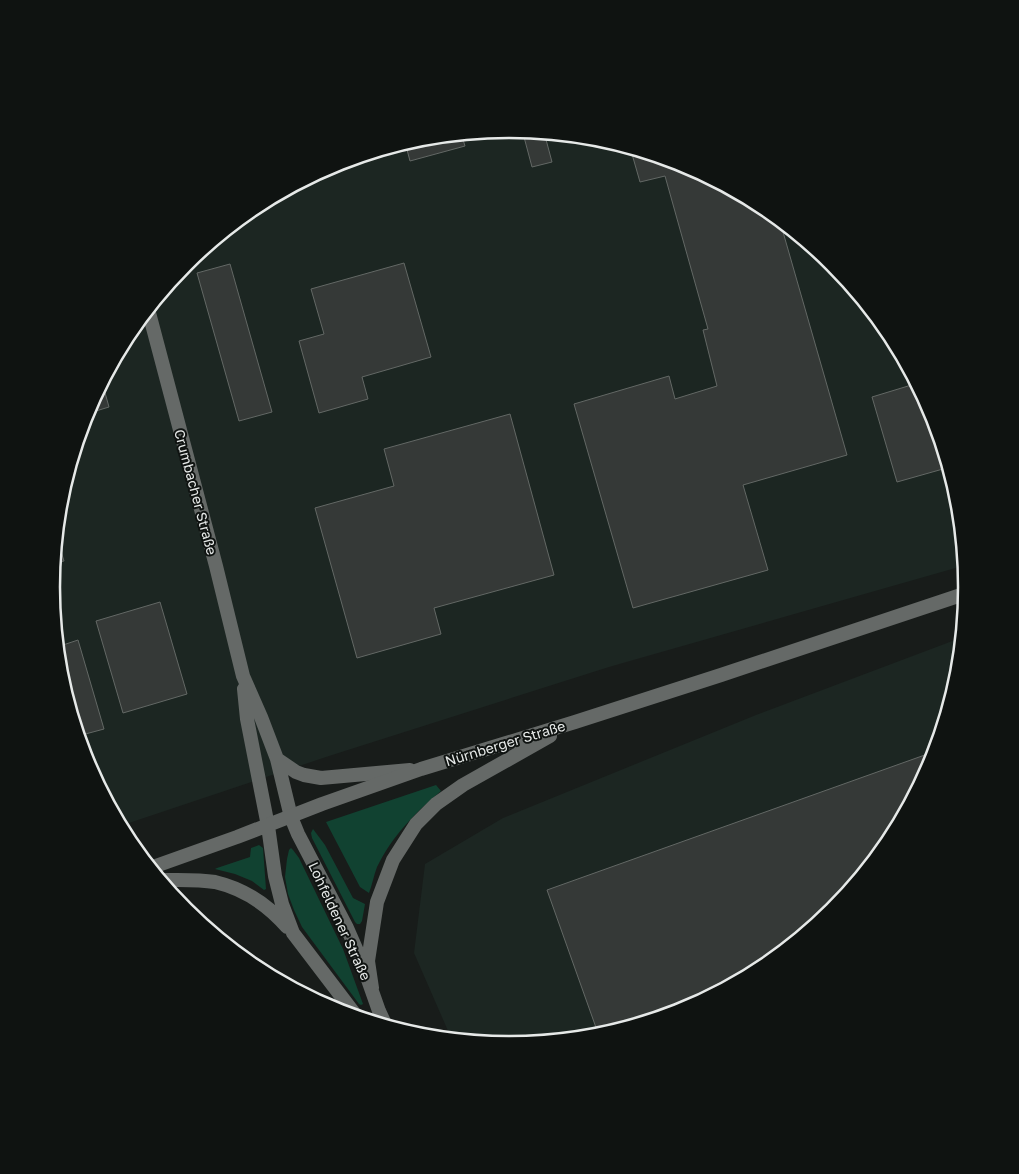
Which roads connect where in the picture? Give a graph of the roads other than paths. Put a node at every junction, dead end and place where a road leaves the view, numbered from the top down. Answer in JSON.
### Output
{"nodes":[{"id":1,"x":150,"y":317,"type":"edge"},
{"id":2,"x":959,"y":596,"type":"edge"},
{"id":3,"x":243,"y":676,"type":"junction"},
{"id":4,"x":575,"y":722,"type":"junction"},
{"id":5,"x":277,"y":759,"type":"junction"},
{"id":6,"x":421,"y":769,"type":"junction"},
{"id":7,"x":292,"y":817,"type":"junction"},
{"id":8,"x":268,"y":826,"type":"junction"},
{"id":9,"x":157,"y":866,"type":"edge"},
{"id":10,"x":169,"y":880,"type":"edge"},
{"id":11,"x":293,"y":933,"type":"junction"},
{"id":12,"x":372,"y":988,"type":"junction"},
{"id":13,"x":349,"y":1007,"type":"edge"},
{"id":14,"x":382,"y":1018,"type":"edge"}],
"edges":[{"from":1,"to":3,"type":"main road","name":"Crumbacher Straße"},
{"from":2,"to":4,"type":"main road","name":"Nürnberger Straße"},
{"from":3,"to":5,"type":"main road","name":"Crumbacher Straße"},
{"from":3,"to":8,"type":"main road","name":"Crumbacher Straße"},
{"from":4,"to":6,"type":"main road","name":"Nürnberger Straße"},
{"from":4,"to":12,"type":"main road"},
{"from":5,"to":6,"type":"main road"},
{"from":5,"to":7,"type":"main road","name":"Crumbacher Straße"},
{"from":6,"to":7,"type":"main road","name":"Nürnberger Straße"},
{"from":7,"to":8,"type":"main road","name":"Nürnberger Straße"},
{"from":7,"to":12,"type":"main road","name":"Lohfeldener Straße"},
{"from":8,"to":9,"type":"main road","name":"Nürnberger Straße"},
{"from":8,"to":11,"type":"main road"},
{"from":10,"to":11,"type":"main road"},
{"from":11,"to":13,"type":"main road"},
{"from":12,"to":14,"type":"main road","name":"Lohfeldener Straße"}]}
